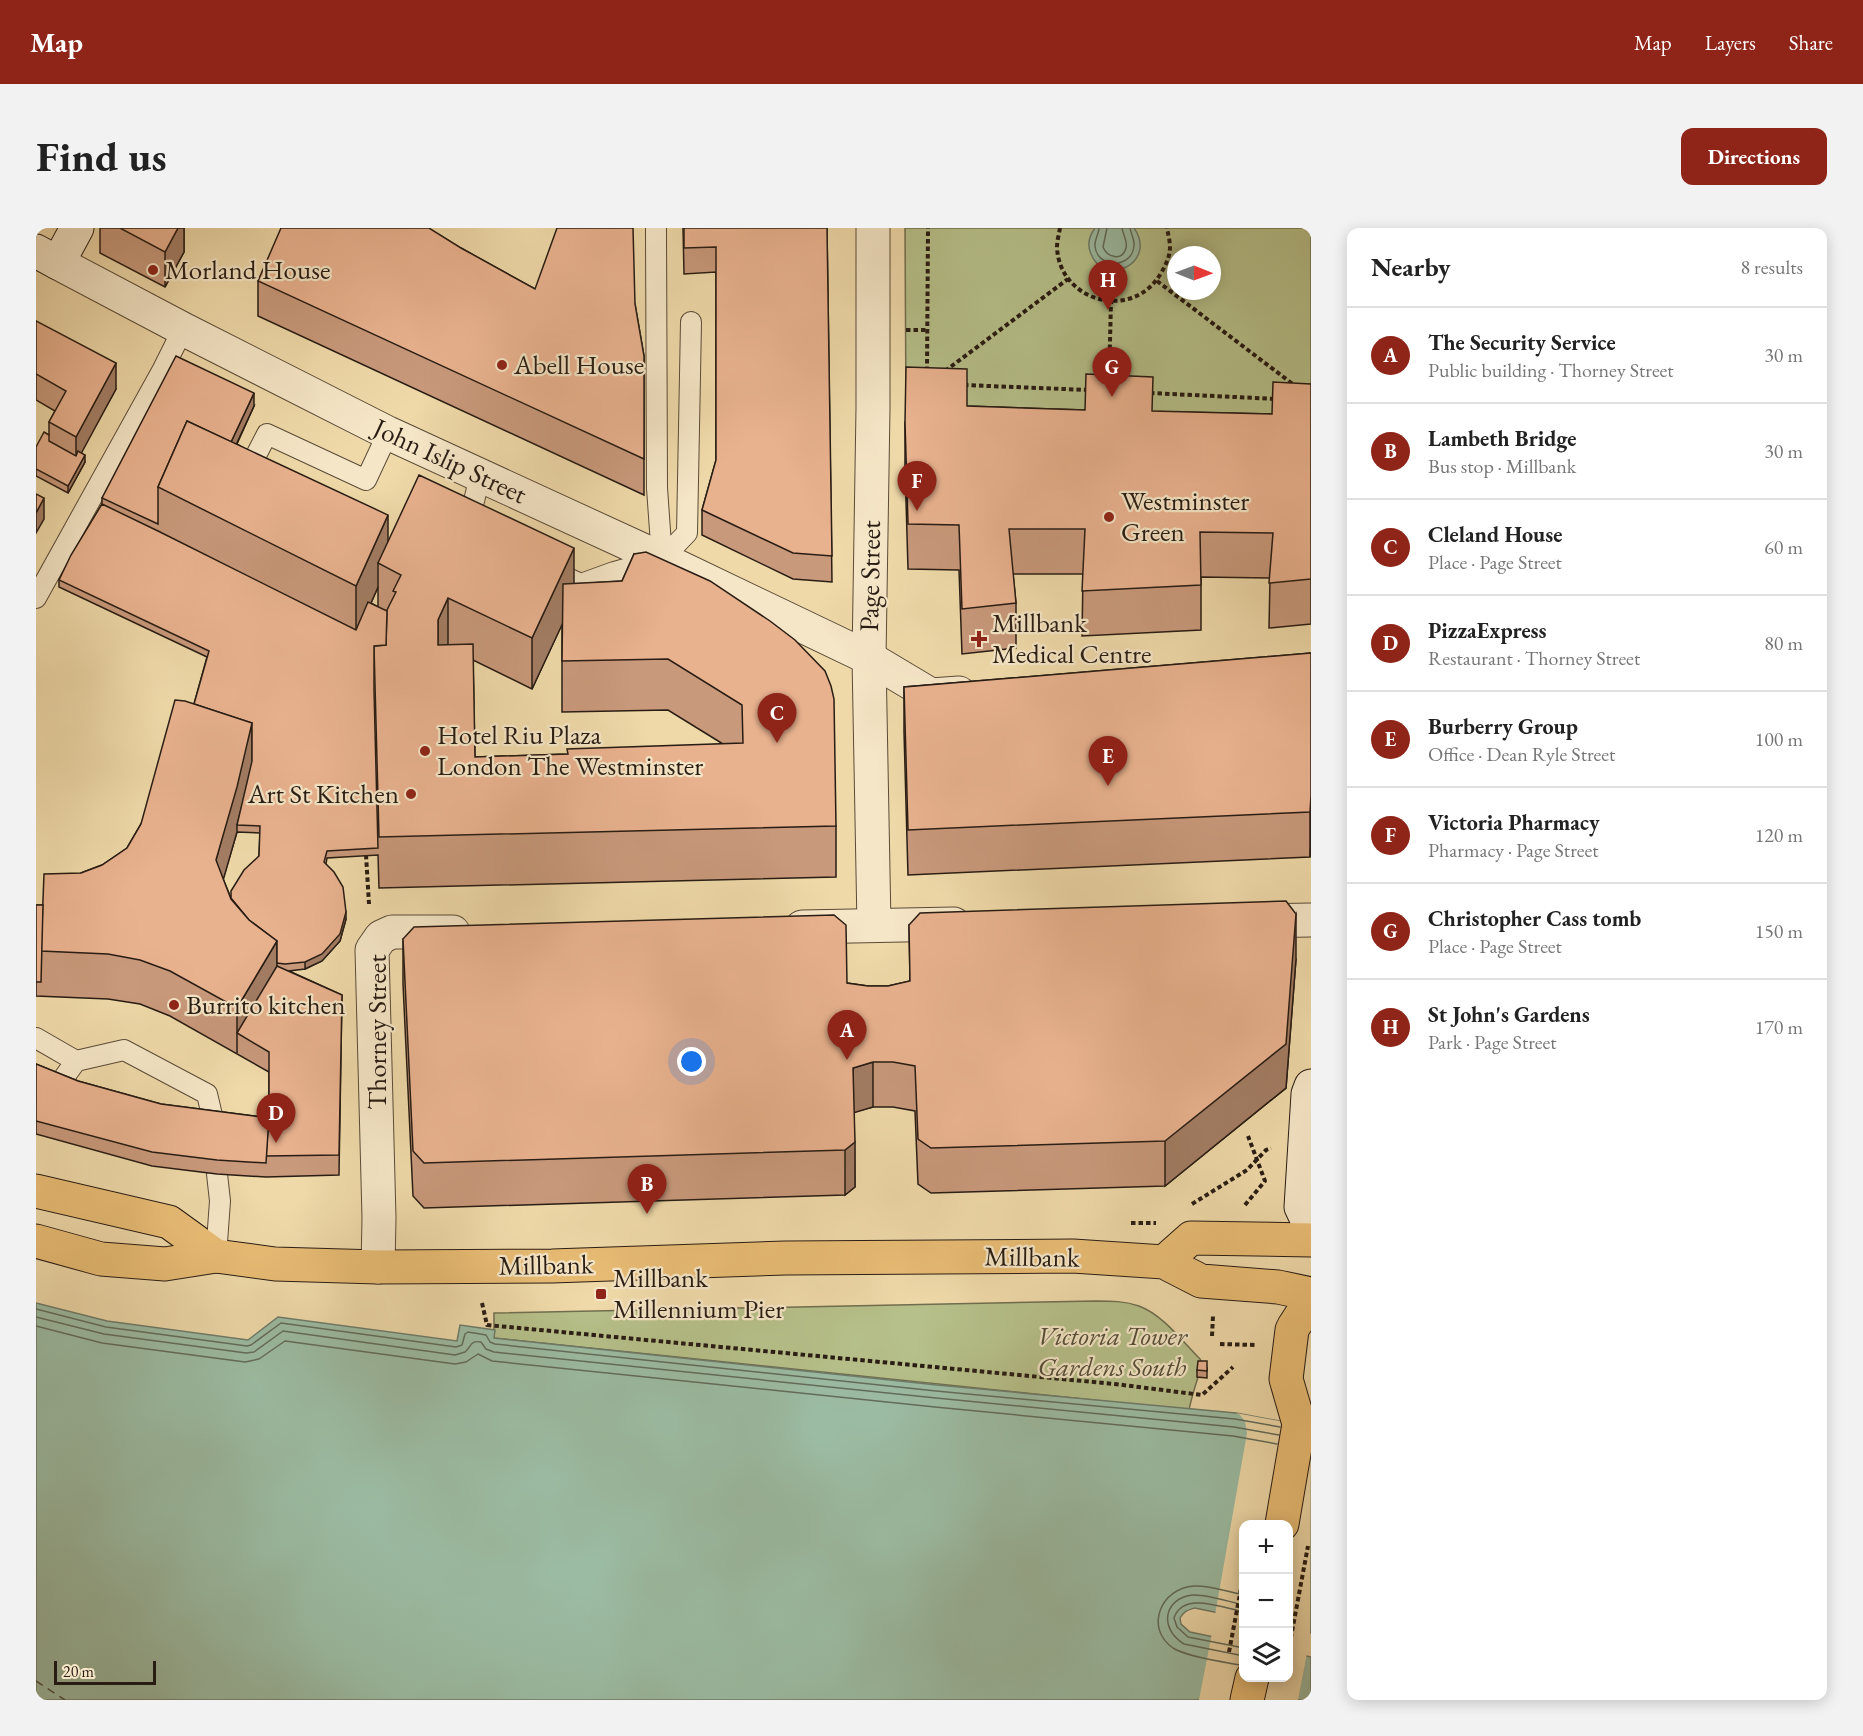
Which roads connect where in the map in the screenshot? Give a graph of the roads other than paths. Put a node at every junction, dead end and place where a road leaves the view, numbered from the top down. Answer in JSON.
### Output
{"nodes":[{"id":1,"x":77,"y":228,"type":"edge"},
{"id":2,"x":656,"y":228,"type":"edge"},
{"id":3,"x":873,"y":228,"type":"edge"},
{"id":4,"x":47,"y":258,"type":"edge"},
{"id":5,"x":691,"y":322,"type":"dead end"},
{"id":6,"x":183,"y":329,"type":"junction"},
{"id":7,"x":388,"y":433,"type":"junction"},
{"id":8,"x":249,"y":469,"type":"edge"},
{"id":9,"x":480,"y":476,"type":"junction"},
{"id":10,"x":478,"y":537,"type":"edge"},
{"id":11,"x":662,"y":559,"type":"junction"},
{"id":12,"x":532,"y":562,"type":"edge"},
{"id":13,"x":36,"y":598,"type":"edge"},
{"id":14,"x":869,"y":658,"type":"junction"},
{"id":15,"x":990,"y":691,"type":"edge"},
{"id":16,"x":1311,"y":920,"type":"edge"},
{"id":17,"x":1227,"y":921,"type":"edge"},
{"id":18,"x":980,"y":924,"type":"edge"},
{"id":19,"x":874,"y":925,"type":"junction"},
{"id":20,"x":768,"y":927,"type":"edge"},
{"id":21,"x":485,"y":932,"type":"edge"},
{"id":22,"x":36,"y":1038,"type":"edge"},
{"id":23,"x":76,"y":1061,"type":"junction"},
{"id":24,"x":1311,"y":1086,"type":"edge"},
{"id":25,"x":57,"y":1087,"type":"edge"},
{"id":26,"x":214,"y":1124,"type":"edge"},
{"id":27,"x":217,"y":1174,"type":"edge"},
{"id":28,"x":36,"y":1191,"type":"edge"},
{"id":29,"x":1311,"y":1228,"type":"edge"},
{"id":30,"x":1311,"y":1240,"type":"edge"},
{"id":31,"x":36,"y":1241,"type":"edge"},
{"id":32,"x":216,"y":1256,"type":"junction"},
{"id":33,"x":1164,"y":1262,"type":"junction"},
{"id":34,"x":378,"y":1267,"type":"junction"},
{"id":35,"x":1311,"y":1294,"type":"edge"},
{"id":36,"x":1311,"y":1300,"type":"edge"},
{"id":37,"x":1305,"y":1418,"type":"edge"},
{"id":38,"x":1283,"y":1520,"type":"edge"},
{"id":39,"x":1251,"y":1682,"type":"edge"},
{"id":40,"x":1247,"y":1700,"type":"edge"}],
"edges":[{"from":1,"to":4,"type":"street"},
{"from":2,"to":11,"type":"lane"},
{"from":3,"to":14,"type":"street","name":"Page Street"},
{"from":4,"to":6,"type":"street","name":"John Islip Street"},
{"from":5,"to":11,"type":"lane"},
{"from":6,"to":7,"type":"street","name":"John Islip Street"},
{"from":6,"to":13,"type":"lane"},
{"from":7,"to":8,"type":"lane"},
{"from":7,"to":9,"type":"street","name":"John Islip Street"},
{"from":9,"to":10,"type":"lane"},
{"from":9,"to":11,"type":"street","name":"John Islip Street"},
{"from":11,"to":12,"type":"lane"},
{"from":11,"to":14,"type":"street","name":"John Islip Street"},
{"from":14,"to":15,"type":"street","name":"John Islip Street"},
{"from":14,"to":19,"type":"street","name":"Page Street"},
{"from":16,"to":17,"type":"street"},
{"from":18,"to":19,"type":"street"},
{"from":19,"to":20,"type":"street"},
{"from":21,"to":34,"type":"street","name":"Thorney Street"},
{"from":22,"to":23,"type":"lane"},
{"from":23,"to":25,"type":"lane"},
{"from":23,"to":26,"type":"lane"},
{"from":24,"to":29,"type":"street"},
{"from":27,"to":32,"type":"lane"},
{"from":28,"to":32,"type":"main road","name":"Millbank"},
{"from":30,"to":33,"type":"main road"},
{"from":31,"to":32,"type":"main road","name":"Millbank"},
{"from":32,"to":34,"type":"main road","name":"Millbank"},
{"from":33,"to":34,"type":"main road","name":"Millbank"},
{"from":33,"to":35,"type":"main road","name":"Millbank"},
{"from":36,"to":37,"type":"main road"},
{"from":37,"to":38,"type":"main road"},
{"from":39,"to":40,"type":"main road"}]}
